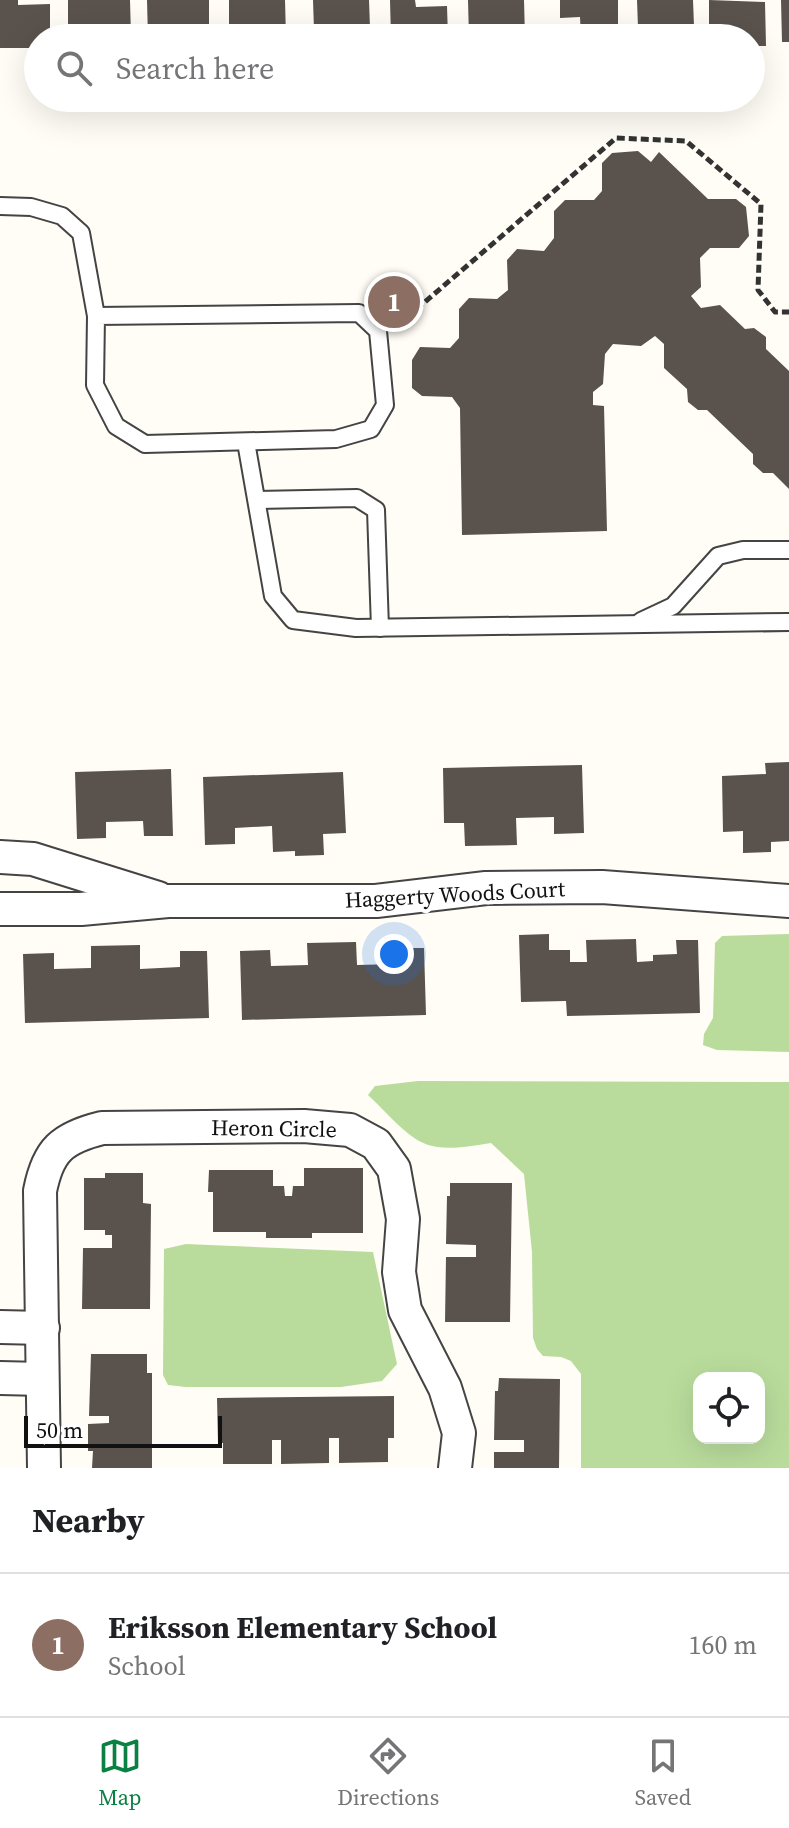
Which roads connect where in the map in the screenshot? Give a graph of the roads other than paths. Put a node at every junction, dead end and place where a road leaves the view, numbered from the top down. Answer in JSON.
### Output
{"nodes":[{"id":1,"x":0,"y":206,"type":"edge"},
{"id":2,"x":96,"y":316,"type":"junction"},
{"id":3,"x":246,"y":442,"type":"junction"},
{"id":4,"x":257,"y":500,"type":"junction"},
{"id":5,"x":789,"y":550,"type":"edge"},
{"id":6,"x":789,"y":622,"type":"edge"},
{"id":7,"x":636,"y":624,"type":"junction"},
{"id":8,"x":380,"y":628,"type":"junction"},
{"id":9,"x":0,"y":857,"type":"edge"},
{"id":10,"x":168,"y":901,"type":"junction"},
{"id":11,"x":789,"y":901,"type":"edge"},
{"id":12,"x":0,"y":909,"type":"edge"},
{"id":13,"x":0,"y":1327,"type":"edge"},
{"id":14,"x":43,"y":1328,"type":"junction"},
{"id":15,"x":0,"y":1378,"type":"edge"},
{"id":16,"x":42,"y":1379,"type":"junction"},
{"id":17,"x":44,"y":1468,"type":"edge"},
{"id":18,"x":455,"y":1468,"type":"edge"}],
"edges":[{"from":1,"to":2,"type":"lane"},
{"from":2,"to":3,"type":"lane"},
{"from":2,"to":3,"type":"lane"},
{"from":3,"to":4,"type":"lane"},
{"from":4,"to":8,"type":"lane"},
{"from":4,"to":8,"type":"lane"},
{"from":5,"to":7,"type":"lane"},
{"from":6,"to":7,"type":"lane"},
{"from":7,"to":8,"type":"lane"},
{"from":9,"to":10,"type":"street","name":"Haggerty Woods Court"},
{"from":10,"to":11,"type":"street","name":"Haggerty Woods Court"},
{"from":10,"to":12,"type":"street","name":"Haggerty Woods Court"},
{"from":13,"to":14,"type":"street"},
{"from":14,"to":16,"type":"street","name":"Heron Circle"},
{"from":14,"to":18,"type":"street","name":"Heron Circle"},
{"from":15,"to":16,"type":"street"},
{"from":16,"to":17,"type":"street","name":"Heron Circle"}]}
